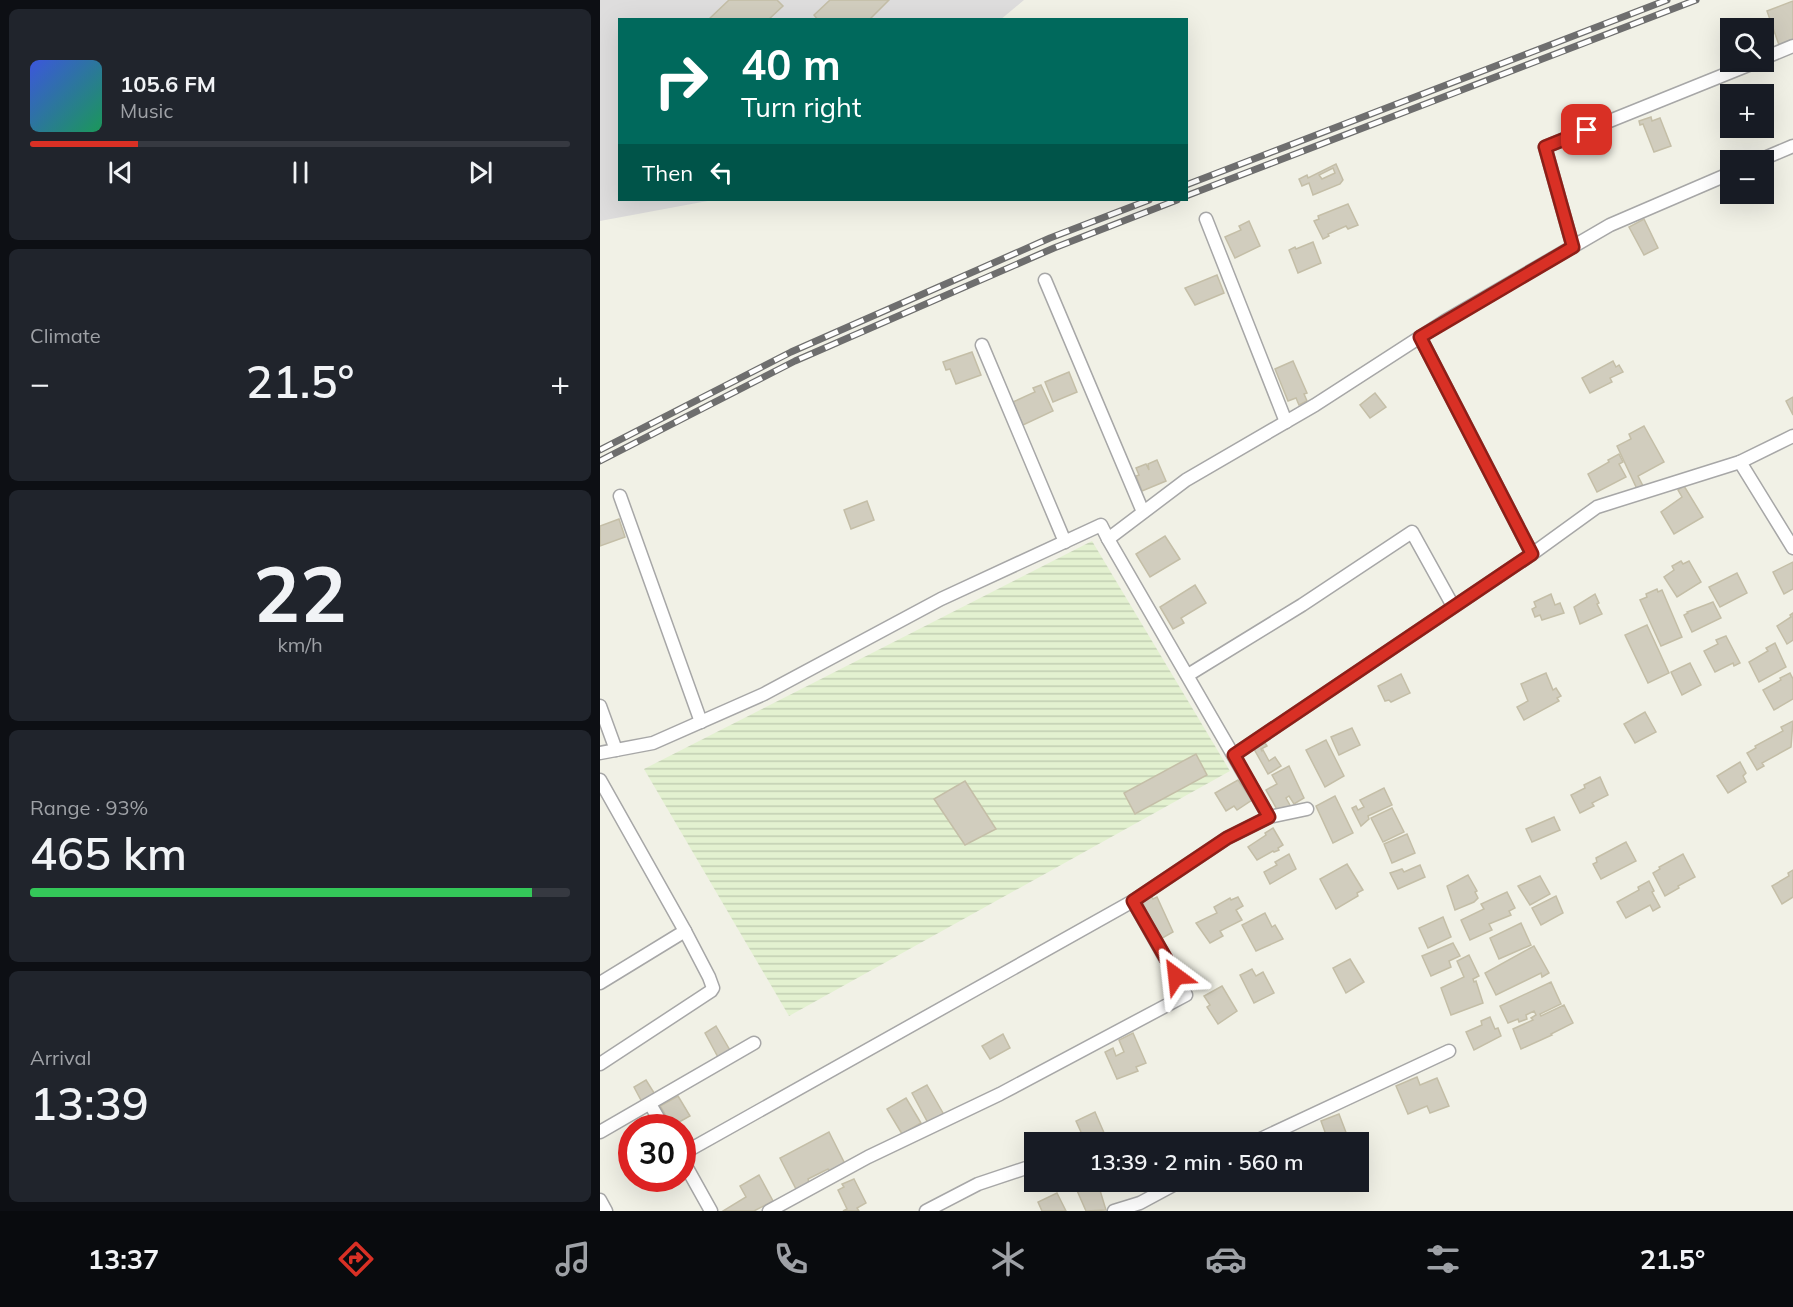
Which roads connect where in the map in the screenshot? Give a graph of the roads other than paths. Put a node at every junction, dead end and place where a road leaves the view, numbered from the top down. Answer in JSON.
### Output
{"nodes":[{"id":1,"x":1793,"y":46,"type":"edge"},
{"id":2,"x":1774,"y":54,"type":"edge"},
{"id":3,"x":1731,"y":72,"type":"edge"},
{"id":4,"x":1793,"y":146,"type":"edge"},
{"id":5,"x":1774,"y":154,"type":"edge"},
{"id":6,"x":1720,"y":178,"type":"edge"},
{"id":7,"x":1206,"y":219,"type":"dead end"},
{"id":8,"x":1573,"y":247,"type":"junction"},
{"id":9,"x":1046,"y":280,"type":"dead end"},
{"id":10,"x":1420,"y":337,"type":"junction"},
{"id":11,"x":982,"y":345,"type":"dead end"},
{"id":12,"x":1286,"y":422,"type":"junction"},
{"id":13,"x":1793,"y":436,"type":"edge"},
{"id":14,"x":1740,"y":462,"type":"junction"},
{"id":15,"x":620,"y":496,"type":"dead end"},
{"id":16,"x":1143,"y":512,"type":"junction"},
{"id":17,"x":1108,"y":539,"type":"junction"},
{"id":18,"x":1065,"y":542,"type":"junction"},
{"id":19,"x":1793,"y":548,"type":"edge"},
{"id":20,"x":1532,"y":554,"type":"junction"},
{"id":21,"x":1454,"y":606,"type":"junction"},
{"id":22,"x":1188,"y":675,"type":"junction"},
{"id":23,"x":600,"y":706,"type":"edge"},
{"id":24,"x":701,"y":722,"type":"junction"},
{"id":25,"x":616,"y":750,"type":"junction"},
{"id":26,"x":600,"y":753,"type":"edge"},
{"id":27,"x":1234,"y":755,"type":"junction"},
{"id":28,"x":600,"y":780,"type":"edge"},
{"id":29,"x":1307,"y":809,"type":"dead end"},
{"id":30,"x":1269,"y":817,"type":"junction"},
{"id":31,"x":1133,"y":901,"type":"junction"},
{"id":32,"x":685,"y":931,"type":"junction"},
{"id":33,"x":600,"y":983,"type":"edge"},
{"id":34,"x":754,"y":1044,"type":"dead end"},
{"id":35,"x":1449,"y":1051,"type":"dead end"},
{"id":36,"x":600,"y":1064,"type":"edge"},
{"id":37,"x":650,"y":1104,"type":"junction"},
{"id":38,"x":656,"y":1114,"type":"edge"},
{"id":39,"x":600,"y":1132,"type":"edge"},
{"id":40,"x":1276,"y":1132,"type":"edge"},
{"id":41,"x":696,"y":1146,"type":"edge"},
{"id":42,"x":1024,"y":1169,"type":"edge"},
{"id":43,"x":696,"y":1184,"type":"edge"},
{"id":44,"x":1160,"y":1192,"type":"edge"},
{"id":45,"x":600,"y":1200,"type":"edge"},
{"id":46,"x":606,"y":1211,"type":"edge"},
{"id":47,"x":711,"y":1211,"type":"edge"},
{"id":48,"x":769,"y":1211,"type":"edge"},
{"id":49,"x":926,"y":1211,"type":"edge"},
{"id":50,"x":1114,"y":1211,"type":"edge"}],
"edges":[{"from":1,"to":2,"type":"street"},
{"from":3,"to":8,"type":"street"},
{"from":4,"to":5,"type":"street"},
{"from":6,"to":8,"type":"street"},
{"from":7,"to":12,"type":"street"},
{"from":8,"to":10,"type":"street"},
{"from":9,"to":16,"type":"street"},
{"from":10,"to":12,"type":"street"},
{"from":10,"to":20,"type":"street"},
{"from":11,"to":18,"type":"street"},
{"from":12,"to":16,"type":"street"},
{"from":13,"to":14,"type":"street"},
{"from":14,"to":19,"type":"street"},
{"from":14,"to":20,"type":"street"},
{"from":15,"to":24,"type":"street"},
{"from":16,"to":17,"type":"street"},
{"from":17,"to":18,"type":"street"},
{"from":17,"to":22,"type":"street"},
{"from":18,"to":24,"type":"street"},
{"from":20,"to":21,"type":"street"},
{"from":21,"to":22,"type":"street"},
{"from":21,"to":27,"type":"street"},
{"from":22,"to":27,"type":"street"},
{"from":23,"to":25,"type":"street"},
{"from":24,"to":25,"type":"street"},
{"from":25,"to":26,"type":"street"},
{"from":27,"to":30,"type":"street"},
{"from":28,"to":32,"type":"street"},
{"from":29,"to":30,"type":"street"},
{"from":30,"to":31,"type":"street"},
{"from":31,"to":41,"type":"street"},
{"from":31,"to":48,"type":"street"},
{"from":32,"to":33,"type":"street"},
{"from":32,"to":36,"type":"street"},
{"from":34,"to":37,"type":"street"},
{"from":35,"to":40,"type":"street"},
{"from":37,"to":38,"type":"street"},
{"from":37,"to":39,"type":"street"},
{"from":42,"to":49,"type":"street"},
{"from":43,"to":47,"type":"street"},
{"from":44,"to":50,"type":"street"},
{"from":45,"to":46,"type":"street"}]}
